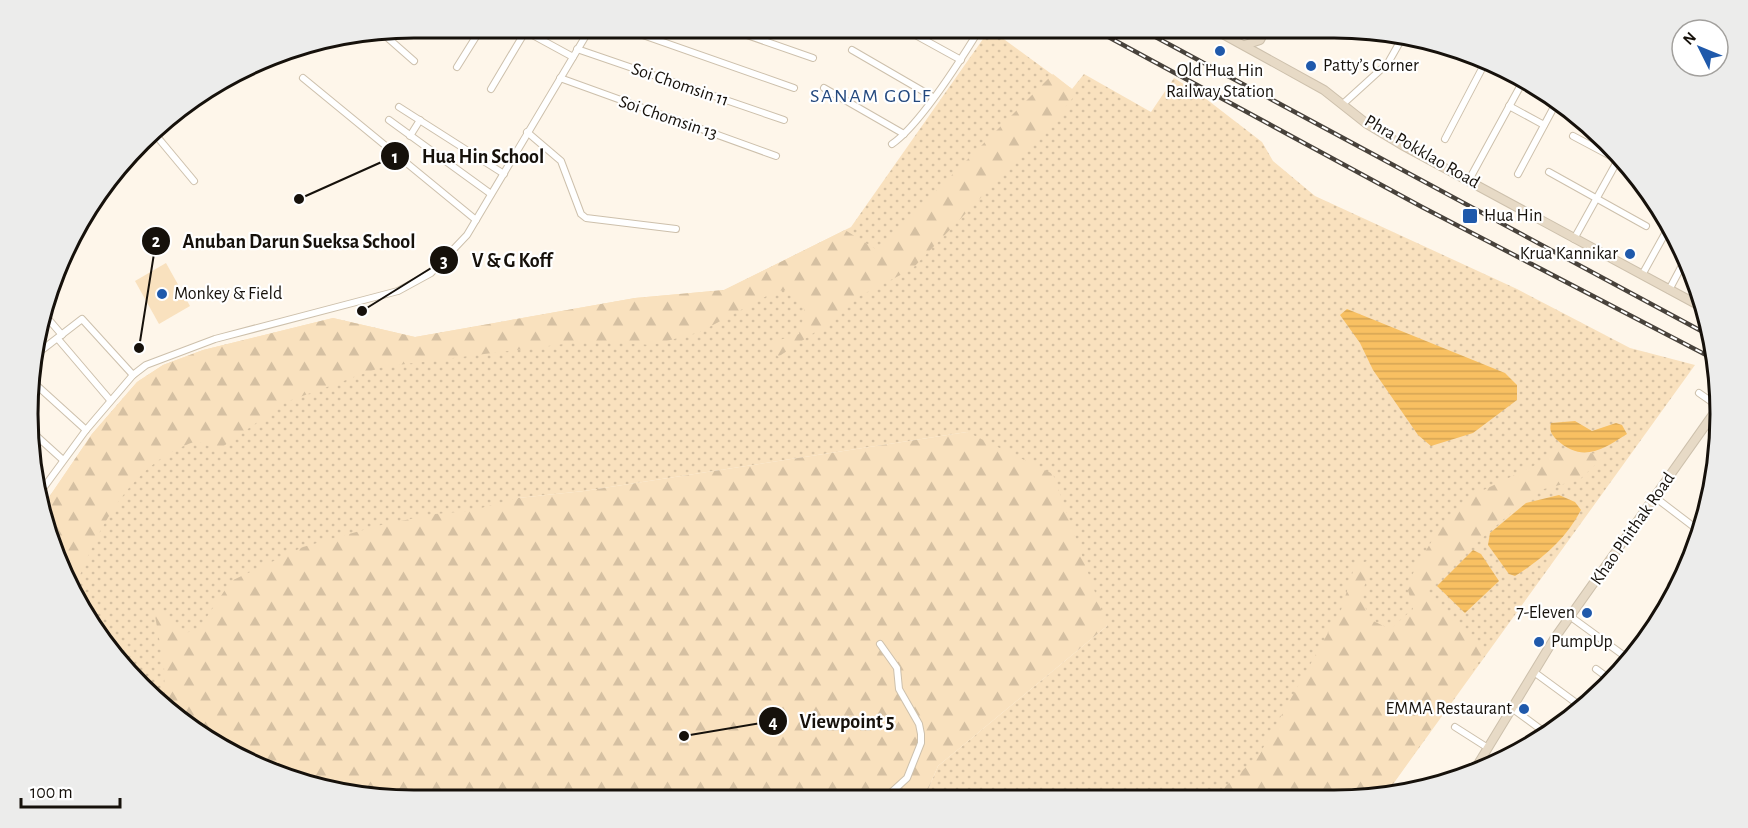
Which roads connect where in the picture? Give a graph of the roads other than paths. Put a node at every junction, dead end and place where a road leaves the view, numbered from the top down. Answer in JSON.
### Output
{"nodes":[{"id":1,"x":476,"y":37,"type":"edge"},
{"id":2,"x":522,"y":37,"type":"edge"},
{"id":3,"x":540,"y":37,"type":"edge"},
{"id":4,"x":585,"y":37,"type":"edge"},
{"id":5,"x":649,"y":37,"type":"edge"},
{"id":6,"x":753,"y":37,"type":"edge"},
{"id":7,"x":919,"y":37,"type":"edge"},
{"id":8,"x":975,"y":37,"type":"edge"},
{"id":9,"x":1232,"y":37,"type":"edge"},
{"id":10,"x":1260,"y":37,"type":"edge"},
{"id":11,"x":1262,"y":37,"type":"edge"},
{"id":12,"x":388,"y":38,"type":"edge"},
{"id":13,"x":1399,"y":44,"type":"edge"},
{"id":14,"x":1245,"y":45,"type":"junction"},
{"id":15,"x":577,"y":49,"type":"junction"},
{"id":16,"x":852,"y":50,"type":"dead end"},
{"id":17,"x":573,"y":57,"type":"junction"},
{"id":18,"x":813,"y":58,"type":"dead end"},
{"id":19,"x":1269,"y":59,"type":"junction"},
{"id":20,"x":961,"y":60,"type":"junction"},
{"id":21,"x":414,"y":61,"type":"dead end"},
{"id":22,"x":458,"y":68,"type":"dead end"},
{"id":23,"x":1482,"y":68,"type":"edge"},
{"id":24,"x":303,"y":78,"type":"dead end"},
{"id":25,"x":560,"y":78,"type":"junction"},
{"id":26,"x":1520,"y":87,"type":"edge"},
{"id":27,"x":794,"y":88,"type":"dead end"},
{"id":28,"x":824,"y":88,"type":"dead end"},
{"id":29,"x":491,"y":89,"type":"dead end"},
{"id":30,"x":933,"y":97,"type":"junction"},
{"id":31,"x":1344,"y":103,"type":"junction"},
{"id":32,"x":399,"y":106,"type":"dead end"},
{"id":33,"x":1509,"y":106,"type":"junction"},
{"id":34,"x":1553,"y":108,"type":"edge"},
{"id":35,"x":389,"y":120,"type":"dead end"},
{"id":36,"x":420,"y":120,"type":"junction"},
{"id":37,"x":784,"y":120,"type":"dead end"},
{"id":38,"x":1544,"y":124,"type":"junction"},
{"id":39,"x":528,"y":132,"type":"junction"},
{"id":40,"x":904,"y":134,"type":"junction"},
{"id":41,"x":410,"y":136,"type":"junction"},
{"id":42,"x":1573,"y":136,"type":"dead end"},
{"id":43,"x":158,"y":138,"type":"edge"},
{"id":44,"x":1445,"y":139,"type":"dead end"},
{"id":45,"x":892,"y":144,"type":"dead end"},
{"id":46,"x":1603,"y":151,"type":"edge"},
{"id":47,"x":776,"y":156,"type":"dead end"},
{"id":48,"x":1617,"y":166,"type":"edge"},
{"id":49,"x":1549,"y":172,"type":"dead end"},
{"id":50,"x":504,"y":174,"type":"junction"},
{"id":51,"x":1518,"y":174,"type":"dead end"},
{"id":52,"x":1469,"y":180,"type":"junction"},
{"id":53,"x":194,"y":181,"type":"dead end"},
{"id":54,"x":491,"y":194,"type":"junction"},
{"id":55,"x":1598,"y":198,"type":"junction"},
{"id":56,"x":476,"y":220,"type":"junction"},
{"id":57,"x":1646,"y":226,"type":"dead end"},
{"id":58,"x":676,"y":229,"type":"dead end"},
{"id":59,"x":1665,"y":234,"type":"edge"},
{"id":60,"x":1574,"y":239,"type":"junction"},
{"id":61,"x":1681,"y":268,"type":"edge"},
{"id":62,"x":1642,"y":275,"type":"junction"},
{"id":63,"x":1669,"y":290,"type":"junction"},
{"id":64,"x":1694,"y":303,"type":"edge"},
{"id":65,"x":49,"y":321,"type":"edge"},
{"id":66,"x":60,"y":337,"type":"junction"},
{"id":67,"x":44,"y":349,"type":"edge"},
{"id":68,"x":133,"y":375,"type":"junction"},
{"id":69,"x":38,"y":387,"type":"edge"},
{"id":70,"x":1699,"y":393,"type":"dead end"},
{"id":71,"x":110,"y":400,"type":"junction"},
{"id":72,"x":1710,"y":401,"type":"edge"},
{"id":73,"x":1710,"y":420,"type":"edge"},
{"id":74,"x":86,"y":430,"type":"junction"},
{"id":75,"x":38,"y":437,"type":"edge"},
{"id":76,"x":63,"y":460,"type":"junction"},
{"id":77,"x":44,"y":484,"type":"edge"},
{"id":78,"x":1656,"y":498,"type":"junction"},
{"id":79,"x":1693,"y":527,"type":"edge"},
{"id":80,"x":1571,"y":617,"type":"junction"},
{"id":81,"x":880,"y":644,"type":"dead end"},
{"id":82,"x":1623,"y":655,"type":"edge"},
{"id":83,"x":1596,"y":669,"type":"dead end"},
{"id":84,"x":1534,"y":672,"type":"junction"},
{"id":85,"x":1605,"y":675,"type":"edge"},
{"id":86,"x":1575,"y":702,"type":"edge"},
{"id":87,"x":1513,"y":709,"type":"junction"},
{"id":88,"x":1455,"y":727,"type":"dead end"},
{"id":89,"x":1540,"y":729,"type":"edge"},
{"id":90,"x":1488,"y":748,"type":"junction"},
{"id":91,"x":1480,"y":761,"type":"edge"},
{"id":92,"x":894,"y":790,"type":"edge"}],
"edges":[{"from":1,"to":22,"type":"street"},
{"from":2,"to":29,"type":"street"},
{"from":3,"to":17,"type":"street"},
{"from":4,"to":15,"type":"street"},
{"from":5,"to":27,"type":"street"},
{"from":6,"to":18,"type":"street"},
{"from":7,"to":20,"type":"street"},
{"from":8,"to":20,"type":"street"},
{"from":9,"to":14,"type":"street","name":"Phra Pokklao Road"},
{"from":10,"to":14,"type":"street"},
{"from":11,"to":19,"type":"street"},
{"from":12,"to":21,"type":"street"},
{"from":13,"to":31,"type":"street"},
{"from":14,"to":19,"type":"street","name":"Phra Pokklao Road"},
{"from":15,"to":17,"type":"street"},
{"from":15,"to":37,"type":"street","name":"Soi Chomsin 11"},
{"from":16,"to":30,"type":"street"},
{"from":17,"to":25,"type":"street"},
{"from":19,"to":31,"type":"street","name":"Phra Pokklao Road"},
{"from":20,"to":30,"type":"street"},
{"from":23,"to":44,"type":"street"},
{"from":24,"to":56,"type":"street"},
{"from":25,"to":39,"type":"street"},
{"from":25,"to":47,"type":"street","name":"Soi Chomsin 13"},
{"from":26,"to":33,"type":"street"},
{"from":28,"to":40,"type":"street"},
{"from":30,"to":40,"type":"street"},
{"from":31,"to":52,"type":"street","name":"Phra Pokklao Road"},
{"from":32,"to":36,"type":"street"},
{"from":33,"to":38,"type":"street"},
{"from":33,"to":52,"type":"street"},
{"from":34,"to":38,"type":"street"},
{"from":35,"to":41,"type":"street"},
{"from":36,"to":41,"type":"street"},
{"from":36,"to":50,"type":"street"},
{"from":38,"to":51,"type":"street"},
{"from":39,"to":50,"type":"street"},
{"from":39,"to":58,"type":"street"},
{"from":40,"to":45,"type":"street"},
{"from":41,"to":54,"type":"street"},
{"from":42,"to":46,"type":"street"},
{"from":43,"to":53,"type":"street"},
{"from":48,"to":55,"type":"street"},
{"from":49,"to":55,"type":"street"},
{"from":50,"to":54,"type":"street"},
{"from":52,"to":60,"type":"street","name":"Phra Pokklao Road"},
{"from":54,"to":56,"type":"street"},
{"from":55,"to":57,"type":"street"},
{"from":55,"to":60,"type":"street"},
{"from":56,"to":68,"type":"street"},
{"from":59,"to":62,"type":"street"},
{"from":60,"to":62,"type":"street","name":"Phra Pokklao Road"},
{"from":61,"to":63,"type":"street"},
{"from":62,"to":63,"type":"street","name":"Phra Pokklao Road"},
{"from":63,"to":64,"type":"street","name":"Phra Pokklao Road"},
{"from":65,"to":66,"type":"street"},
{"from":66,"to":67,"type":"street"},
{"from":66,"to":68,"type":"street"},
{"from":66,"to":71,"type":"street"},
{"from":68,"to":71,"type":"street"},
{"from":69,"to":74,"type":"street"},
{"from":70,"to":72,"type":"street"},
{"from":71,"to":74,"type":"street"},
{"from":73,"to":78,"type":"street","name":"Khao Phithak Road"},
{"from":74,"to":76,"type":"street"},
{"from":75,"to":76,"type":"street"},
{"from":76,"to":77,"type":"street"},
{"from":78,"to":79,"type":"street"},
{"from":78,"to":80,"type":"street","name":"Khao Phithak Road"},
{"from":80,"to":82,"type":"street"},
{"from":80,"to":84,"type":"street","name":"Khao Phithak Road"},
{"from":81,"to":92,"type":"street"},
{"from":83,"to":85,"type":"street"},
{"from":84,"to":86,"type":"street"},
{"from":84,"to":87,"type":"street","name":"Khao Phithak Road"},
{"from":87,"to":89,"type":"street"},
{"from":87,"to":90,"type":"street","name":"Khao Phithak Road"},
{"from":88,"to":90,"type":"street"},
{"from":90,"to":91,"type":"street","name":"Khao Phithak Road"}]}
